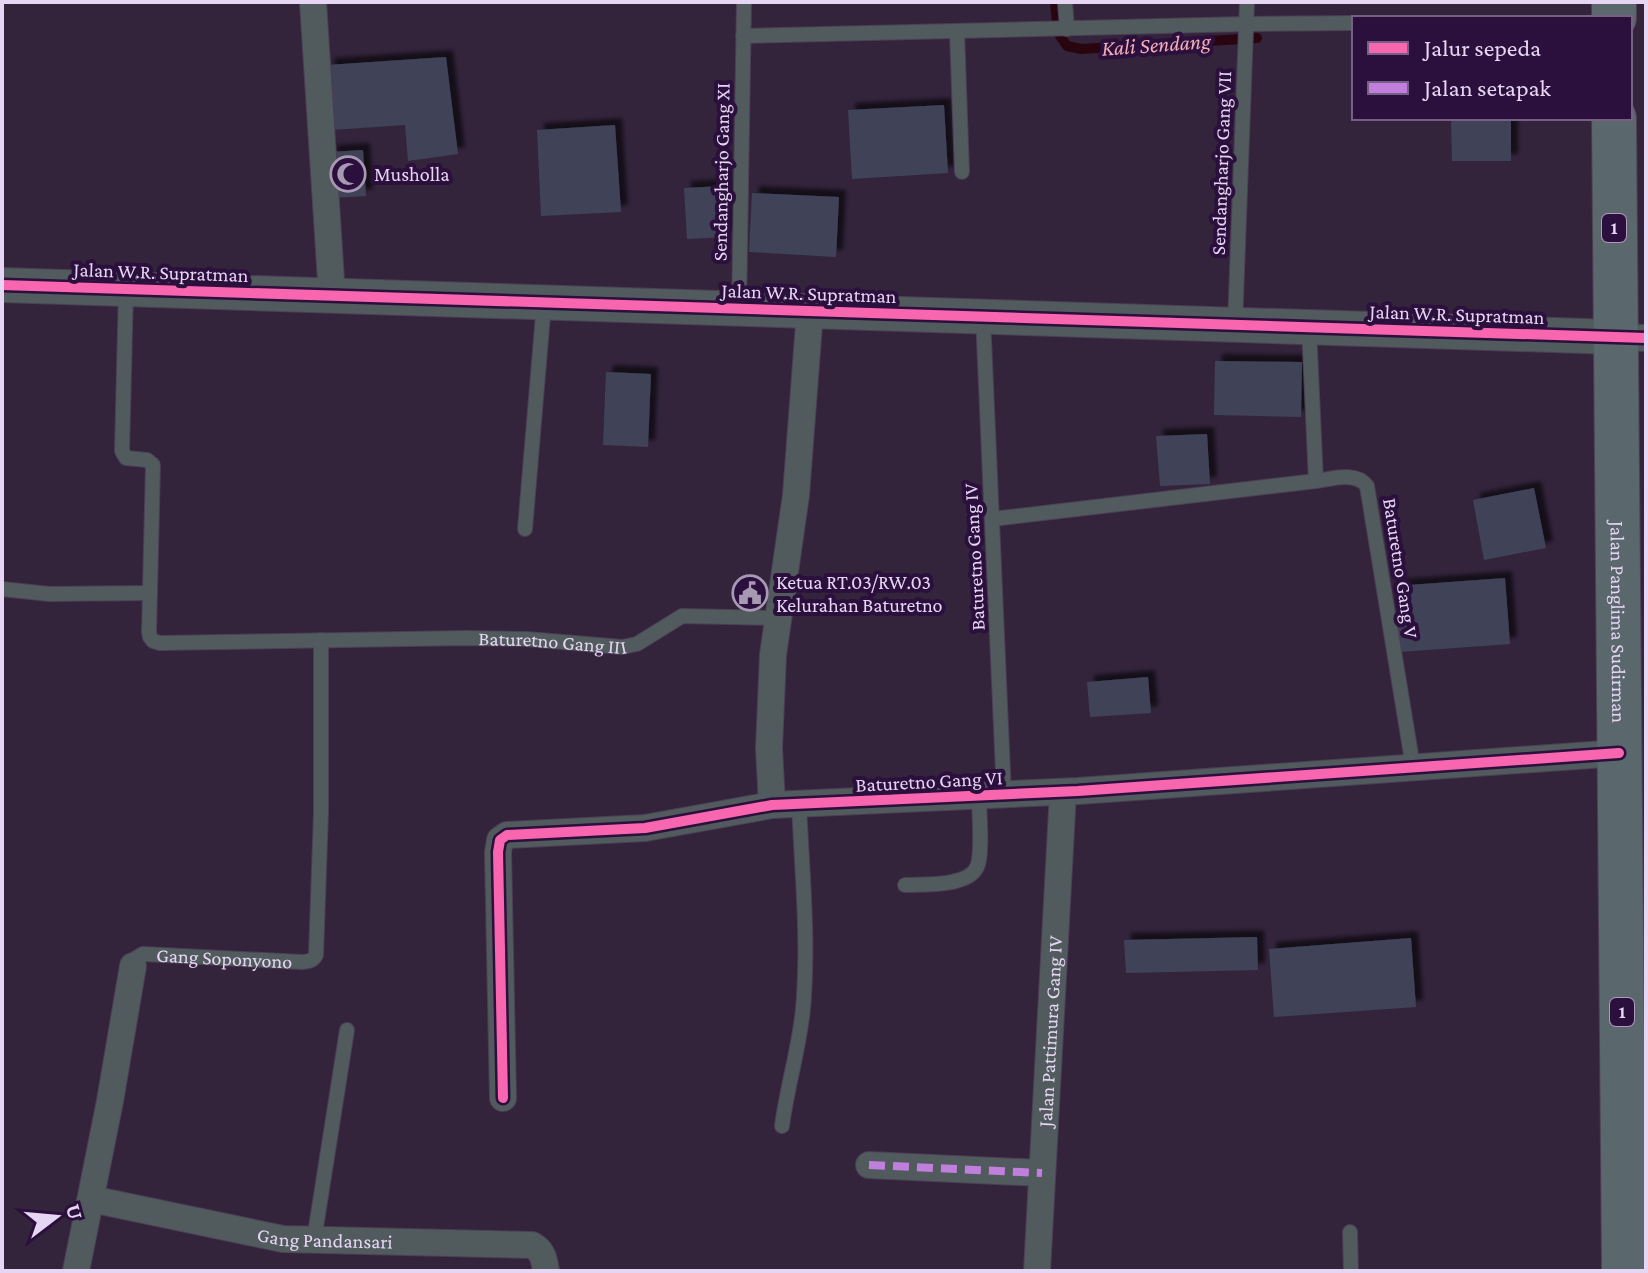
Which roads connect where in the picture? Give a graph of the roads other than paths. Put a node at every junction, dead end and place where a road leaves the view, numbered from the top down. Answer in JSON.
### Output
{"nodes":[{"id":1,"x":313,"y":2,"type":"edge"},
{"id":2,"x":744,"y":2,"type":"edge"},
{"id":3,"x":1065,"y":2,"type":"edge"},
{"id":4,"x":1247,"y":2,"type":"edge"},
{"id":5,"x":1352,"y":23,"type":"edge"},
{"id":6,"x":1246,"y":28,"type":"junction"},
{"id":7,"x":1067,"y":29,"type":"junction"},
{"id":8,"x":957,"y":32,"type":"junction"},
{"id":9,"x":743,"y":36,"type":"junction"},
{"id":10,"x":1614,"y":120,"type":"edge"},
{"id":11,"x":962,"y":172,"type":"dead end"},
{"id":12,"x":2,"y":285,"type":"edge"},
{"id":13,"x":126,"y":289,"type":"junction"},
{"id":14,"x":332,"y":296,"type":"junction"},
{"id":15,"x":544,"y":303,"type":"junction"},
{"id":16,"x":739,"y":309,"type":"junction"},
{"id":17,"x":810,"y":311,"type":"junction"},
{"id":18,"x":983,"y":317,"type":"junction"},
{"id":19,"x":1235,"y":325,"type":"junction"},
{"id":20,"x":1309,"y":328,"type":"junction"},
{"id":21,"x":1630,"y":338,"type":"edge"},
{"id":22,"x":1316,"y":481,"type":"junction"},
{"id":23,"x":992,"y":519,"type":"junction"},
{"id":24,"x":525,"y":529,"type":"dead end"},
{"id":25,"x":2,"y":589,"type":"edge"},
{"id":26,"x":150,"y":593,"type":"junction"},
{"id":27,"x":777,"y":618,"type":"junction"},
{"id":28,"x":321,"y":640,"type":"junction"},
{"id":29,"x":1619,"y":753,"type":"junction"},
{"id":30,"x":1413,"y":767,"type":"junction"},
{"id":31,"x":1063,"y":792,"type":"junction"},
{"id":32,"x":992,"y":796,"type":"junction"},
{"id":33,"x":799,"y":804,"type":"junction"},
{"id":34,"x":772,"y":805,"type":"junction"},
{"id":35,"x":905,"y":885,"type":"dead end"},
{"id":36,"x":133,"y":966,"type":"joint"},
{"id":37,"x":1634,"y":972,"type":"edge"},
{"id":38,"x":347,"y":1030,"type":"dead end"},
{"id":39,"x":503,"y":1098,"type":"dead end"},
{"id":40,"x":782,"y":1126,"type":"dead end"},
{"id":41,"x":869,"y":1165,"type":"dead end"},
{"id":42,"x":1042,"y":1173,"type":"junction"},
{"id":43,"x":91,"y":1199,"type":"junction"},
{"id":44,"x":1350,"y":1232,"type":"dead end"},
{"id":45,"x":314,"y":1240,"type":"junction"},
{"id":46,"x":76,"y":1271,"type":"edge"},
{"id":47,"x":546,"y":1271,"type":"edge"},
{"id":48,"x":1037,"y":1271,"type":"edge"},
{"id":49,"x":1351,"y":1271,"type":"edge"},
{"id":50,"x":1624,"y":1271,"type":"edge"}],
"edges":[{"from":1,"to":14,"type":"street"},
{"from":2,"to":9,"type":"lane","name":"Sendangharjo Gang XI"},
{"from":3,"to":7,"type":"lane"},
{"from":4,"to":6,"type":"lane","name":"Sendangharjo Gang VII"},
{"from":5,"to":6,"type":"lane"},
{"from":6,"to":7,"type":"lane"},
{"from":6,"to":19,"type":"lane","name":"Sendangharjo Gang VII"},
{"from":7,"to":8,"type":"lane"},
{"from":8,"to":9,"type":"lane"},
{"from":8,"to":11,"type":"lane"},
{"from":9,"to":16,"type":"lane","name":"Sendangharjo Gang XI"},
{"from":10,"to":21,"type":"highway","name":"Jalan Panglima Sudirman","number":"1"},
{"from":12,"to":13,"type":"street","name":"Jalan W.R. Supratman"},
{"from":13,"to":14,"type":"street","name":"Jalan W.R. Supratman"},
{"from":13,"to":26,"type":"lane"},
{"from":14,"to":15,"type":"street","name":"Jalan W.R. Supratman"},
{"from":15,"to":16,"type":"street","name":"Jalan W.R. Supratman"},
{"from":15,"to":24,"type":"lane"},
{"from":16,"to":17,"type":"street","name":"Jalan W.R. Supratman"},
{"from":17,"to":18,"type":"street","name":"Jalan W.R. Supratman"},
{"from":17,"to":27,"type":"street"},
{"from":18,"to":19,"type":"street","name":"Jalan W.R. Supratman"},
{"from":18,"to":23,"type":"lane","name":"Baturetno Gang IV"},
{"from":19,"to":20,"type":"street","name":"Jalan W.R. Supratman"},
{"from":20,"to":21,"type":"street","name":"Jalan W.R. Supratman"},
{"from":20,"to":22,"type":"lane"},
{"from":21,"to":29,"type":"highway","name":"Jalan Panglima Sudirman","number":"1"},
{"from":22,"to":23,"type":"lane","name":"Baturetno Gang V"},
{"from":22,"to":30,"type":"lane","name":"Baturetno Gang V"},
{"from":23,"to":32,"type":"lane","name":"Baturetno Gang IV"},
{"from":25,"to":26,"type":"lane"},
{"from":26,"to":28,"type":"lane","name":"Baturetno Gang III"},
{"from":27,"to":28,"type":"lane","name":"Baturetno Gang III"},
{"from":27,"to":34,"type":"street"},
{"from":28,"to":36,"type":"lane","name":"Gang Soponyono"},
{"from":29,"to":30,"type":"street","name":"Baturetno Gang VI"},
{"from":29,"to":37,"type":"highway","name":"Jalan Panglima Sudirman","number":"1"},
{"from":30,"to":31,"type":"street","name":"Baturetno Gang VI"},
{"from":31,"to":32,"type":"street","name":"Baturetno Gang VI"},
{"from":31,"to":42,"type":"street","name":"Jalan Pattimura Gang IV"},
{"from":32,"to":33,"type":"street","name":"Baturetno Gang VI"},
{"from":32,"to":35,"type":"lane","name":"Baturetno Gang IV"},
{"from":33,"to":34,"type":"street","name":"Baturetno Gang VI"},
{"from":33,"to":40,"type":"lane"},
{"from":34,"to":39,"type":"street","name":"Baturetno Gang VI"},
{"from":36,"to":43,"type":"street","name":"Gang Soponyono"},
{"from":37,"to":50,"type":"highway","name":"Jalan Panglima Sudirman","number":"1"},
{"from":38,"to":45,"type":"lane"},
{"from":41,"to":42,"type":"street"},
{"from":42,"to":48,"type":"street","name":"Jalan Pattimura Gang IV"},
{"from":43,"to":45,"type":"street","name":"Gang Pandansari"},
{"from":43,"to":46,"type":"street","name":"Gang Soponyono"},
{"from":44,"to":49,"type":"lane"},
{"from":45,"to":47,"type":"street","name":"Gang Pandansari"}]}
